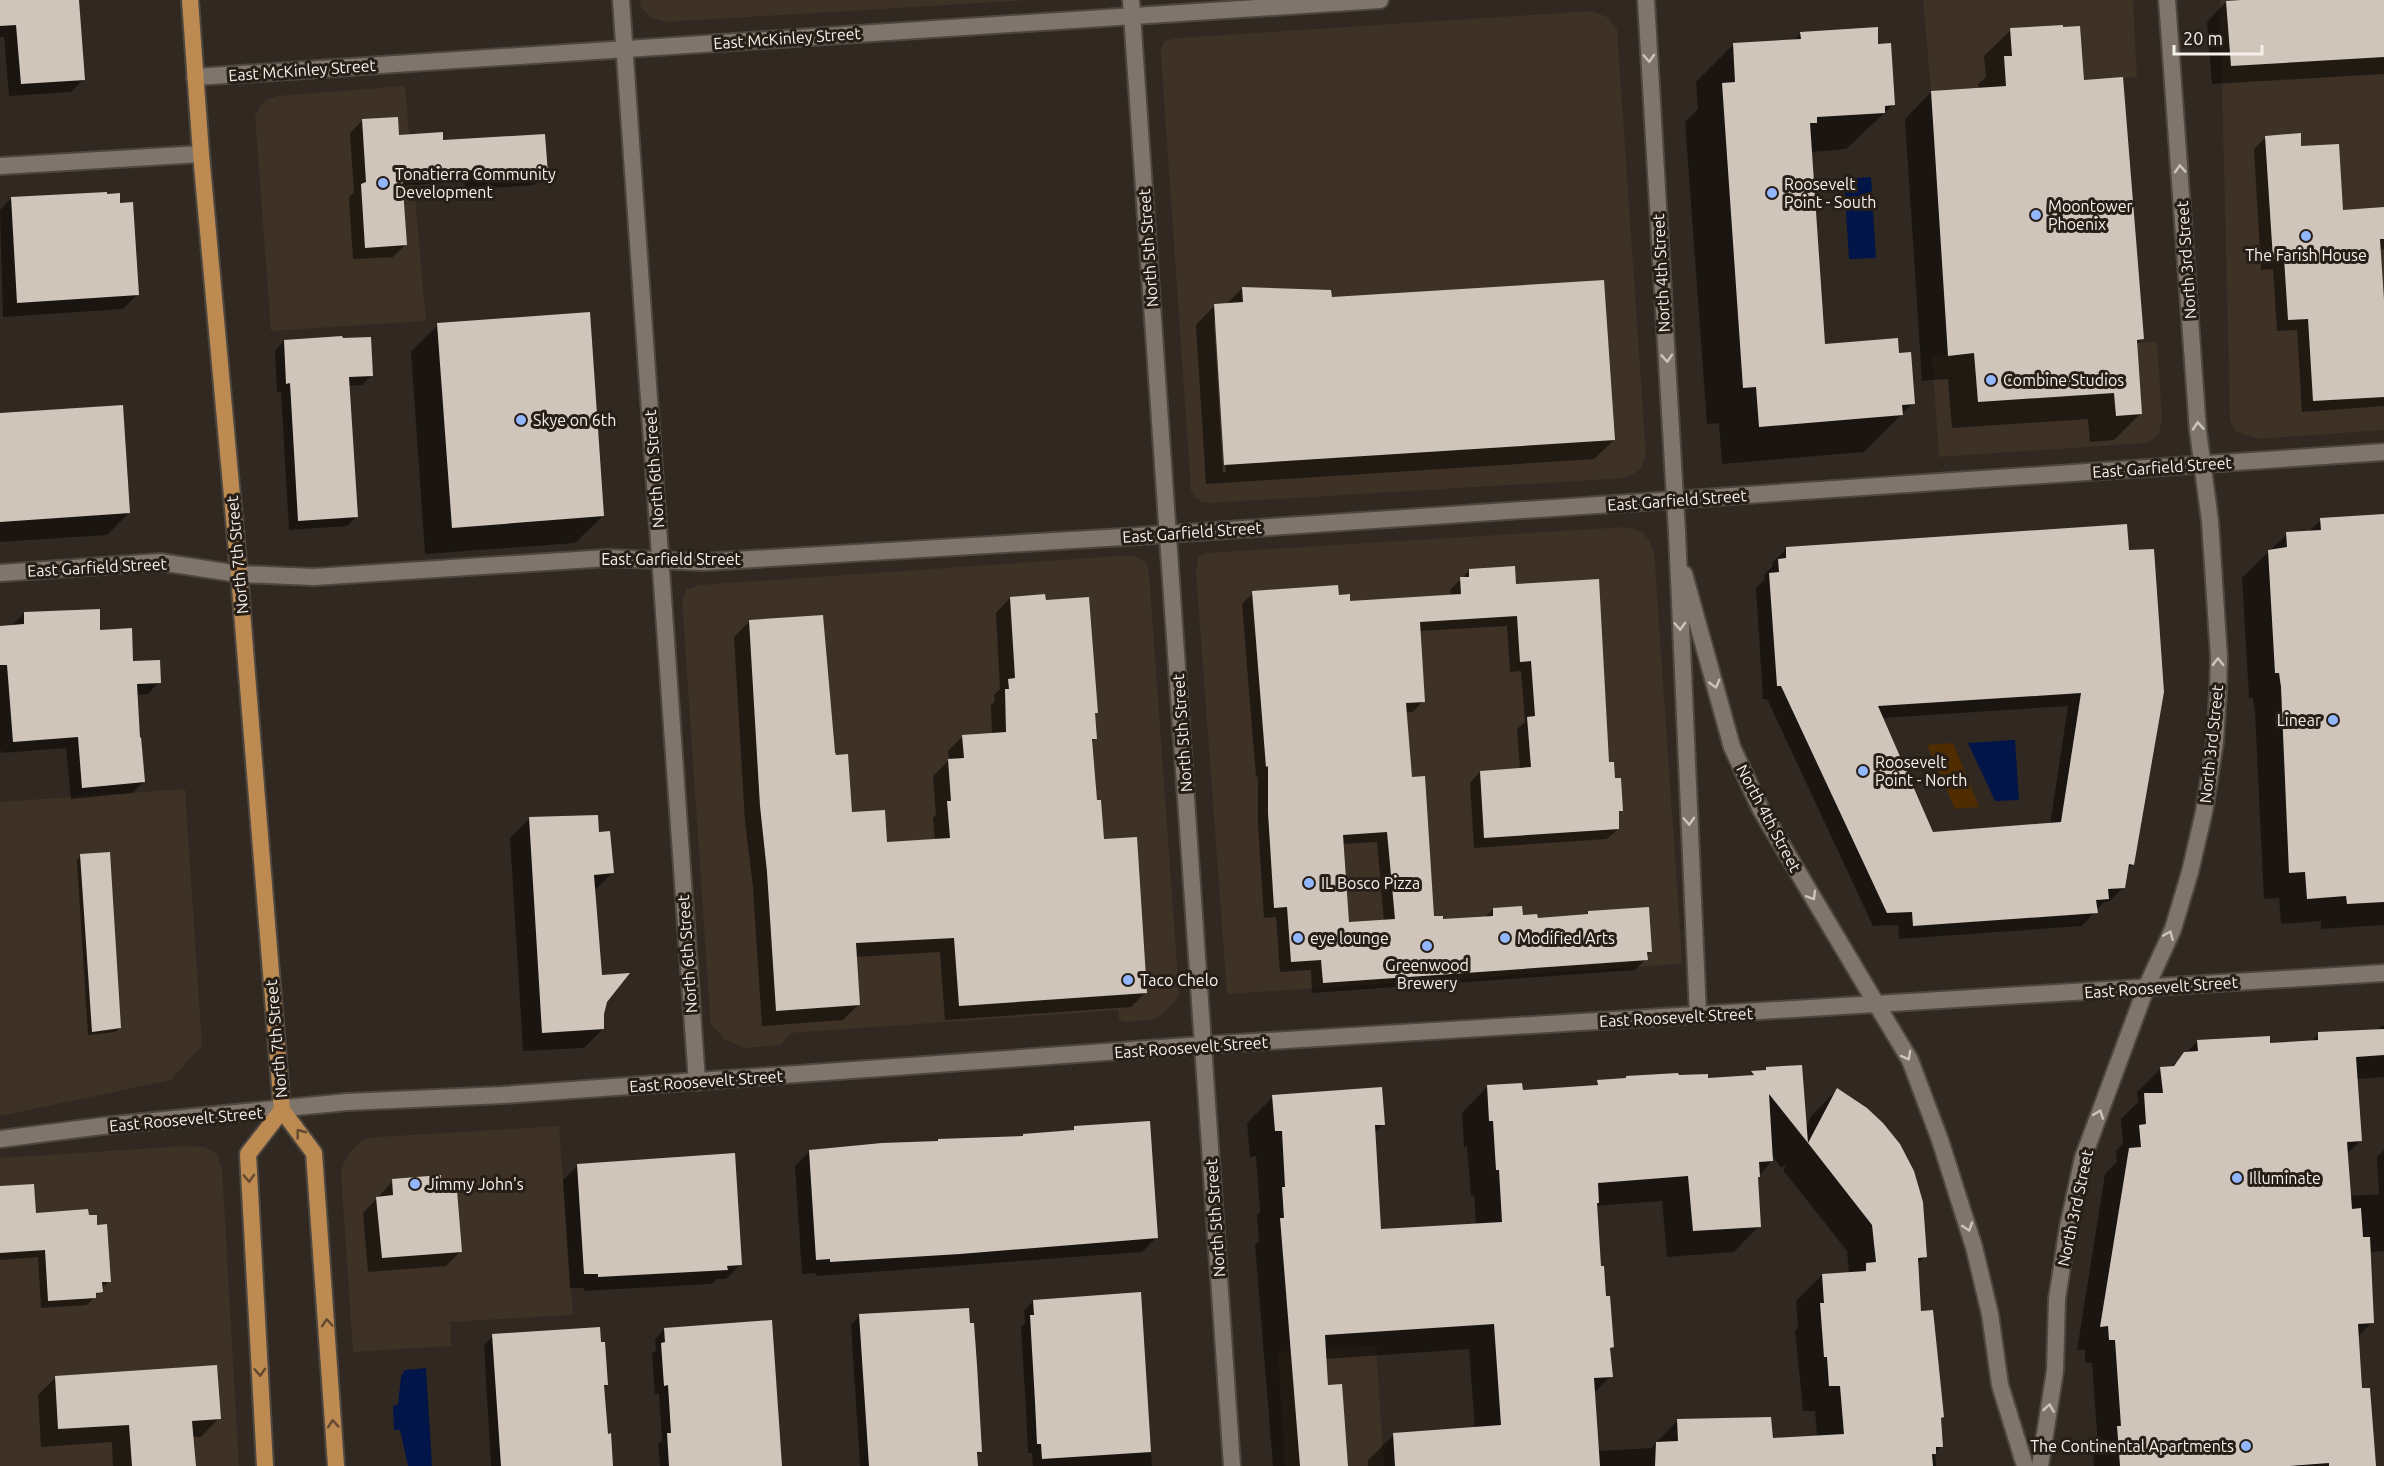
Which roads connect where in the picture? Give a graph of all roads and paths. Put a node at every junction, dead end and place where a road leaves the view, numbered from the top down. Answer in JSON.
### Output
{"nodes":[{"id":1,"x":189,"y":0,"type":"edge"},
{"id":2,"x":621,"y":0,"type":"edge"},
{"id":3,"x":1380,"y":0,"type":"edge"},
{"id":4,"x":1646,"y":0,"type":"edge"},
{"id":5,"x":2167,"y":0,"type":"edge"},
{"id":6,"x":1132,"y":8,"type":"edge"},
{"id":7,"x":624,"y":49,"type":"junction"},
{"id":8,"x":195,"y":77,"type":"junction"},
{"id":9,"x":201,"y":154,"type":"junction"},
{"id":10,"x":0,"y":166,"type":"edge"},
{"id":11,"x":2384,"y":452,"type":"edge"},
{"id":12,"x":2201,"y":465,"type":"junction"},
{"id":13,"x":1675,"y":500,"type":"junction"},
{"id":14,"x":1168,"y":534,"type":"junction"},
{"id":15,"x":1677,"y":547,"type":"junction"},
{"id":16,"x":660,"y":560,"type":"junction"},
{"id":17,"x":0,"y":573,"type":"edge"},
{"id":18,"x":239,"y":574,"type":"junction"},
{"id":19,"x":2384,"y":973,"type":"edge"},
{"id":20,"x":2146,"y":988,"type":"junction"},
{"id":21,"x":1877,"y":1005,"type":"junction"},
{"id":22,"x":1698,"y":1015,"type":"junction"},
{"id":23,"x":1203,"y":1045,"type":"junction"},
{"id":24,"x":697,"y":1082,"type":"junction"},
{"id":25,"x":282,"y":1110,"type":"junction"},
{"id":26,"x":0,"y":1139,"type":"edge"},
{"id":27,"x":266,"y":1466,"type":"edge"},
{"id":28,"x":336,"y":1466,"type":"edge"},
{"id":29,"x":1232,"y":1466,"type":"edge"},
{"id":30,"x":2025,"y":1466,"type":"edge"},
{"id":31,"x":2040,"y":1466,"type":"edge"}],
"edges":[{"from":1,"to":8,"type":"main road","name":"North 7th Street"},
{"from":2,"to":7,"type":"street","name":"North 6th Street"},
{"from":3,"to":6,"type":"street","name":"East McKinley Street"},
{"from":4,"to":13,"type":"street","name":"North 4th Street","one_way":true},
{"from":12,"to":5,"type":"street","name":"North 3rd Street","one_way":true},
{"from":6,"to":7,"type":"street","name":"East McKinley Street"},
{"from":6,"to":14,"type":"street","name":"North 5th Street"},
{"from":7,"to":8,"type":"street","name":"East McKinley Street"},
{"from":7,"to":16,"type":"street","name":"North 6th Street"},
{"from":8,"to":9,"type":"main road","name":"North 7th Street"},
{"from":9,"to":10,"type":"street"},
{"from":9,"to":18,"type":"main road","name":"North 7th Street"},
{"from":11,"to":12,"type":"street","name":"East Garfield Street"},
{"from":12,"to":13,"type":"street","name":"East Garfield Street"},
{"from":20,"to":12,"type":"street","name":"North 3rd Street","one_way":true},
{"from":13,"to":14,"type":"street","name":"East Garfield Street"},
{"from":13,"to":15,"type":"street","name":"North 4th Street"},
{"from":14,"to":16,"type":"street","name":"East Garfield Street"},
{"from":14,"to":23,"type":"street","name":"North 5th Street"},
{"from":15,"to":21,"type":"street","name":"North 4th Street","one_way":true},
{"from":15,"to":22,"type":"street","name":"North 4th Street","one_way":true},
{"from":16,"to":18,"type":"street","name":"East Garfield Street"},
{"from":16,"to":24,"type":"street","name":"North 6th Street"},
{"from":17,"to":18,"type":"street","name":"East Garfield Street"},
{"from":18,"to":25,"type":"main road","name":"North 7th Street"},
{"from":19,"to":20,"type":"street","name":"East Roosevelt Street"},
{"from":20,"to":21,"type":"street","name":"East Roosevelt Street"},
{"from":31,"to":20,"type":"street","name":"North 3rd Street","one_way":true},
{"from":21,"to":22,"type":"street","name":"East Roosevelt Street"},
{"from":21,"to":30,"type":"street","one_way":true},
{"from":22,"to":23,"type":"street","name":"East Roosevelt Street"},
{"from":23,"to":24,"type":"street","name":"East Roosevelt Street"},
{"from":23,"to":29,"type":"street","name":"North 5th Street"},
{"from":24,"to":25,"type":"street","name":"East Roosevelt Street"},
{"from":25,"to":26,"type":"street","name":"East Roosevelt Street"},
{"from":25,"to":27,"type":"main road","name":"North 7th Street","one_way":true},
{"from":28,"to":25,"type":"main road","name":"North 7th Street","one_way":true}]}
